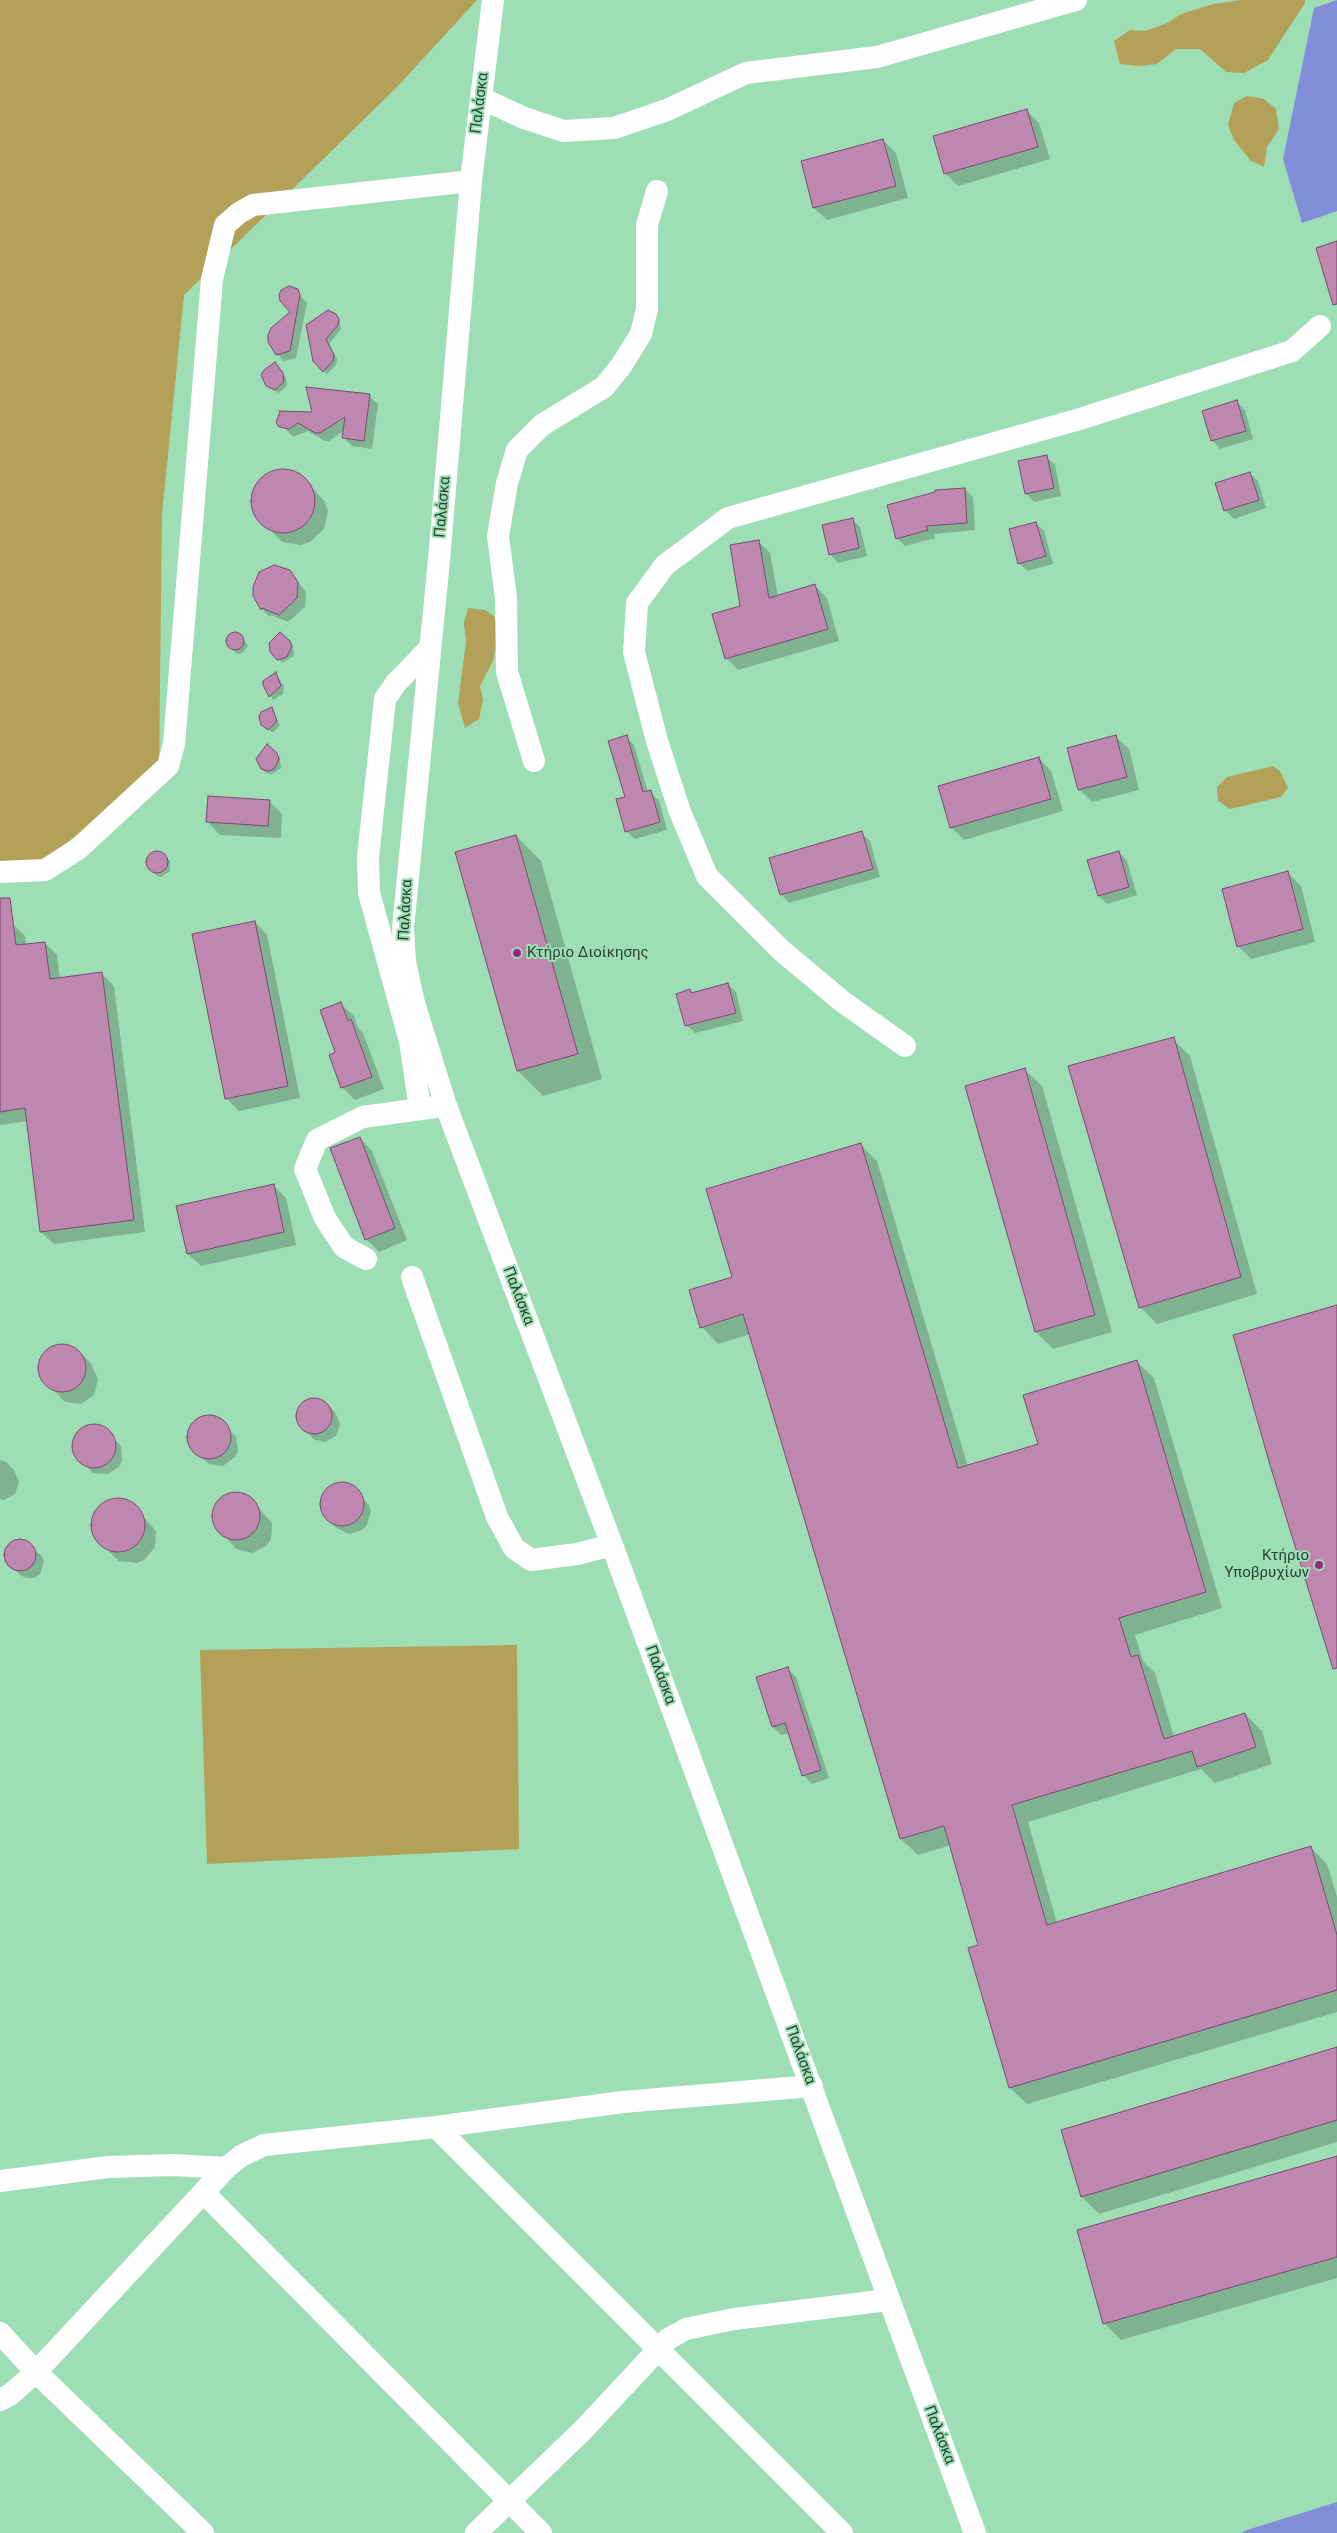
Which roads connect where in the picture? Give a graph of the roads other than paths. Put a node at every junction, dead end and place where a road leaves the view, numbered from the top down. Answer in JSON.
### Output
{"nodes":[{"id":1,"x":493,"y":0,"type":"edge"},
{"id":2,"x":1076,"y":0,"type":"edge"},
{"id":3,"x":481,"y":98,"type":"junction"},
{"id":4,"x":472,"y":181,"type":"junction"},
{"id":5,"x":657,"y":191,"type":"dead end"},
{"id":6,"x":1320,"y":326,"type":"dead end"},
{"id":7,"x":430,"y":648,"type":"junction"},
{"id":8,"x":534,"y":761,"type":"dead end"},
{"id":9,"x":0,"y":872,"type":"edge"},
{"id":10,"x":905,"y":1046,"type":"dead end"},
{"id":11,"x":446,"y":1106,"type":"junction"},
{"id":12,"x":420,"y":1109,"type":"junction"},
{"id":13,"x":366,"y":1259,"type":"dead end"},
{"id":14,"x":412,"y":1277,"type":"dead end"},
{"id":15,"x":612,"y":1545,"type":"junction"},
{"id":16,"x":812,"y":2086,"type":"junction"},
{"id":17,"x":436,"y":2127,"type":"junction"},
{"id":18,"x":226,"y":2168,"type":"junction"},
{"id":19,"x":0,"y":2181,"type":"edge"},
{"id":20,"x":204,"y":2193,"type":"junction"},
{"id":21,"x":888,"y":2300,"type":"junction"},
{"id":22,"x":0,"y":2333,"type":"edge"},
{"id":23,"x":658,"y":2351,"type":"junction"},
{"id":24,"x":36,"y":2372,"type":"junction"},
{"id":25,"x":0,"y":2400,"type":"edge"},
{"id":26,"x":510,"y":2501,"type":"junction"},
{"id":27,"x":203,"y":2533,"type":"edge"},
{"id":28,"x":476,"y":2533,"type":"edge"},
{"id":29,"x":540,"y":2533,"type":"edge"},
{"id":30,"x":842,"y":2533,"type":"edge"},
{"id":31,"x":975,"y":2533,"type":"edge"}],
"edges":[{"from":1,"to":3,"type":"street","name":"Παλάσκα"},
{"from":2,"to":3,"type":"street"},
{"from":3,"to":4,"type":"street","name":"Παλάσκα"},
{"from":4,"to":7,"type":"street","name":"Παλάσκα"},
{"from":4,"to":9,"type":"street"},
{"from":5,"to":8,"type":"street"},
{"from":6,"to":10,"type":"street"},
{"from":7,"to":11,"type":"street","name":"Παλάσκα"},
{"from":7,"to":12,"type":"street"},
{"from":11,"to":12,"type":"street"},
{"from":11,"to":15,"type":"street","name":"Παλάσκα"},
{"from":12,"to":13,"type":"street"},
{"from":14,"to":15,"type":"street"},
{"from":15,"to":16,"type":"street","name":"Παλάσκα"},
{"from":16,"to":17,"type":"street"},
{"from":16,"to":21,"type":"street","name":"Παλάσκα"},
{"from":17,"to":18,"type":"street"},
{"from":17,"to":23,"type":"street"},
{"from":18,"to":19,"type":"street"},
{"from":18,"to":20,"type":"street"},
{"from":20,"to":24,"type":"street"},
{"from":20,"to":26,"type":"street"},
{"from":21,"to":23,"type":"street"},
{"from":21,"to":31,"type":"street","name":"Παλάσκα"},
{"from":22,"to":24,"type":"street"},
{"from":23,"to":26,"type":"street"},
{"from":23,"to":30,"type":"street"},
{"from":24,"to":25,"type":"street"},
{"from":24,"to":27,"type":"street"},
{"from":26,"to":28,"type":"street"},
{"from":26,"to":29,"type":"street"}]}
